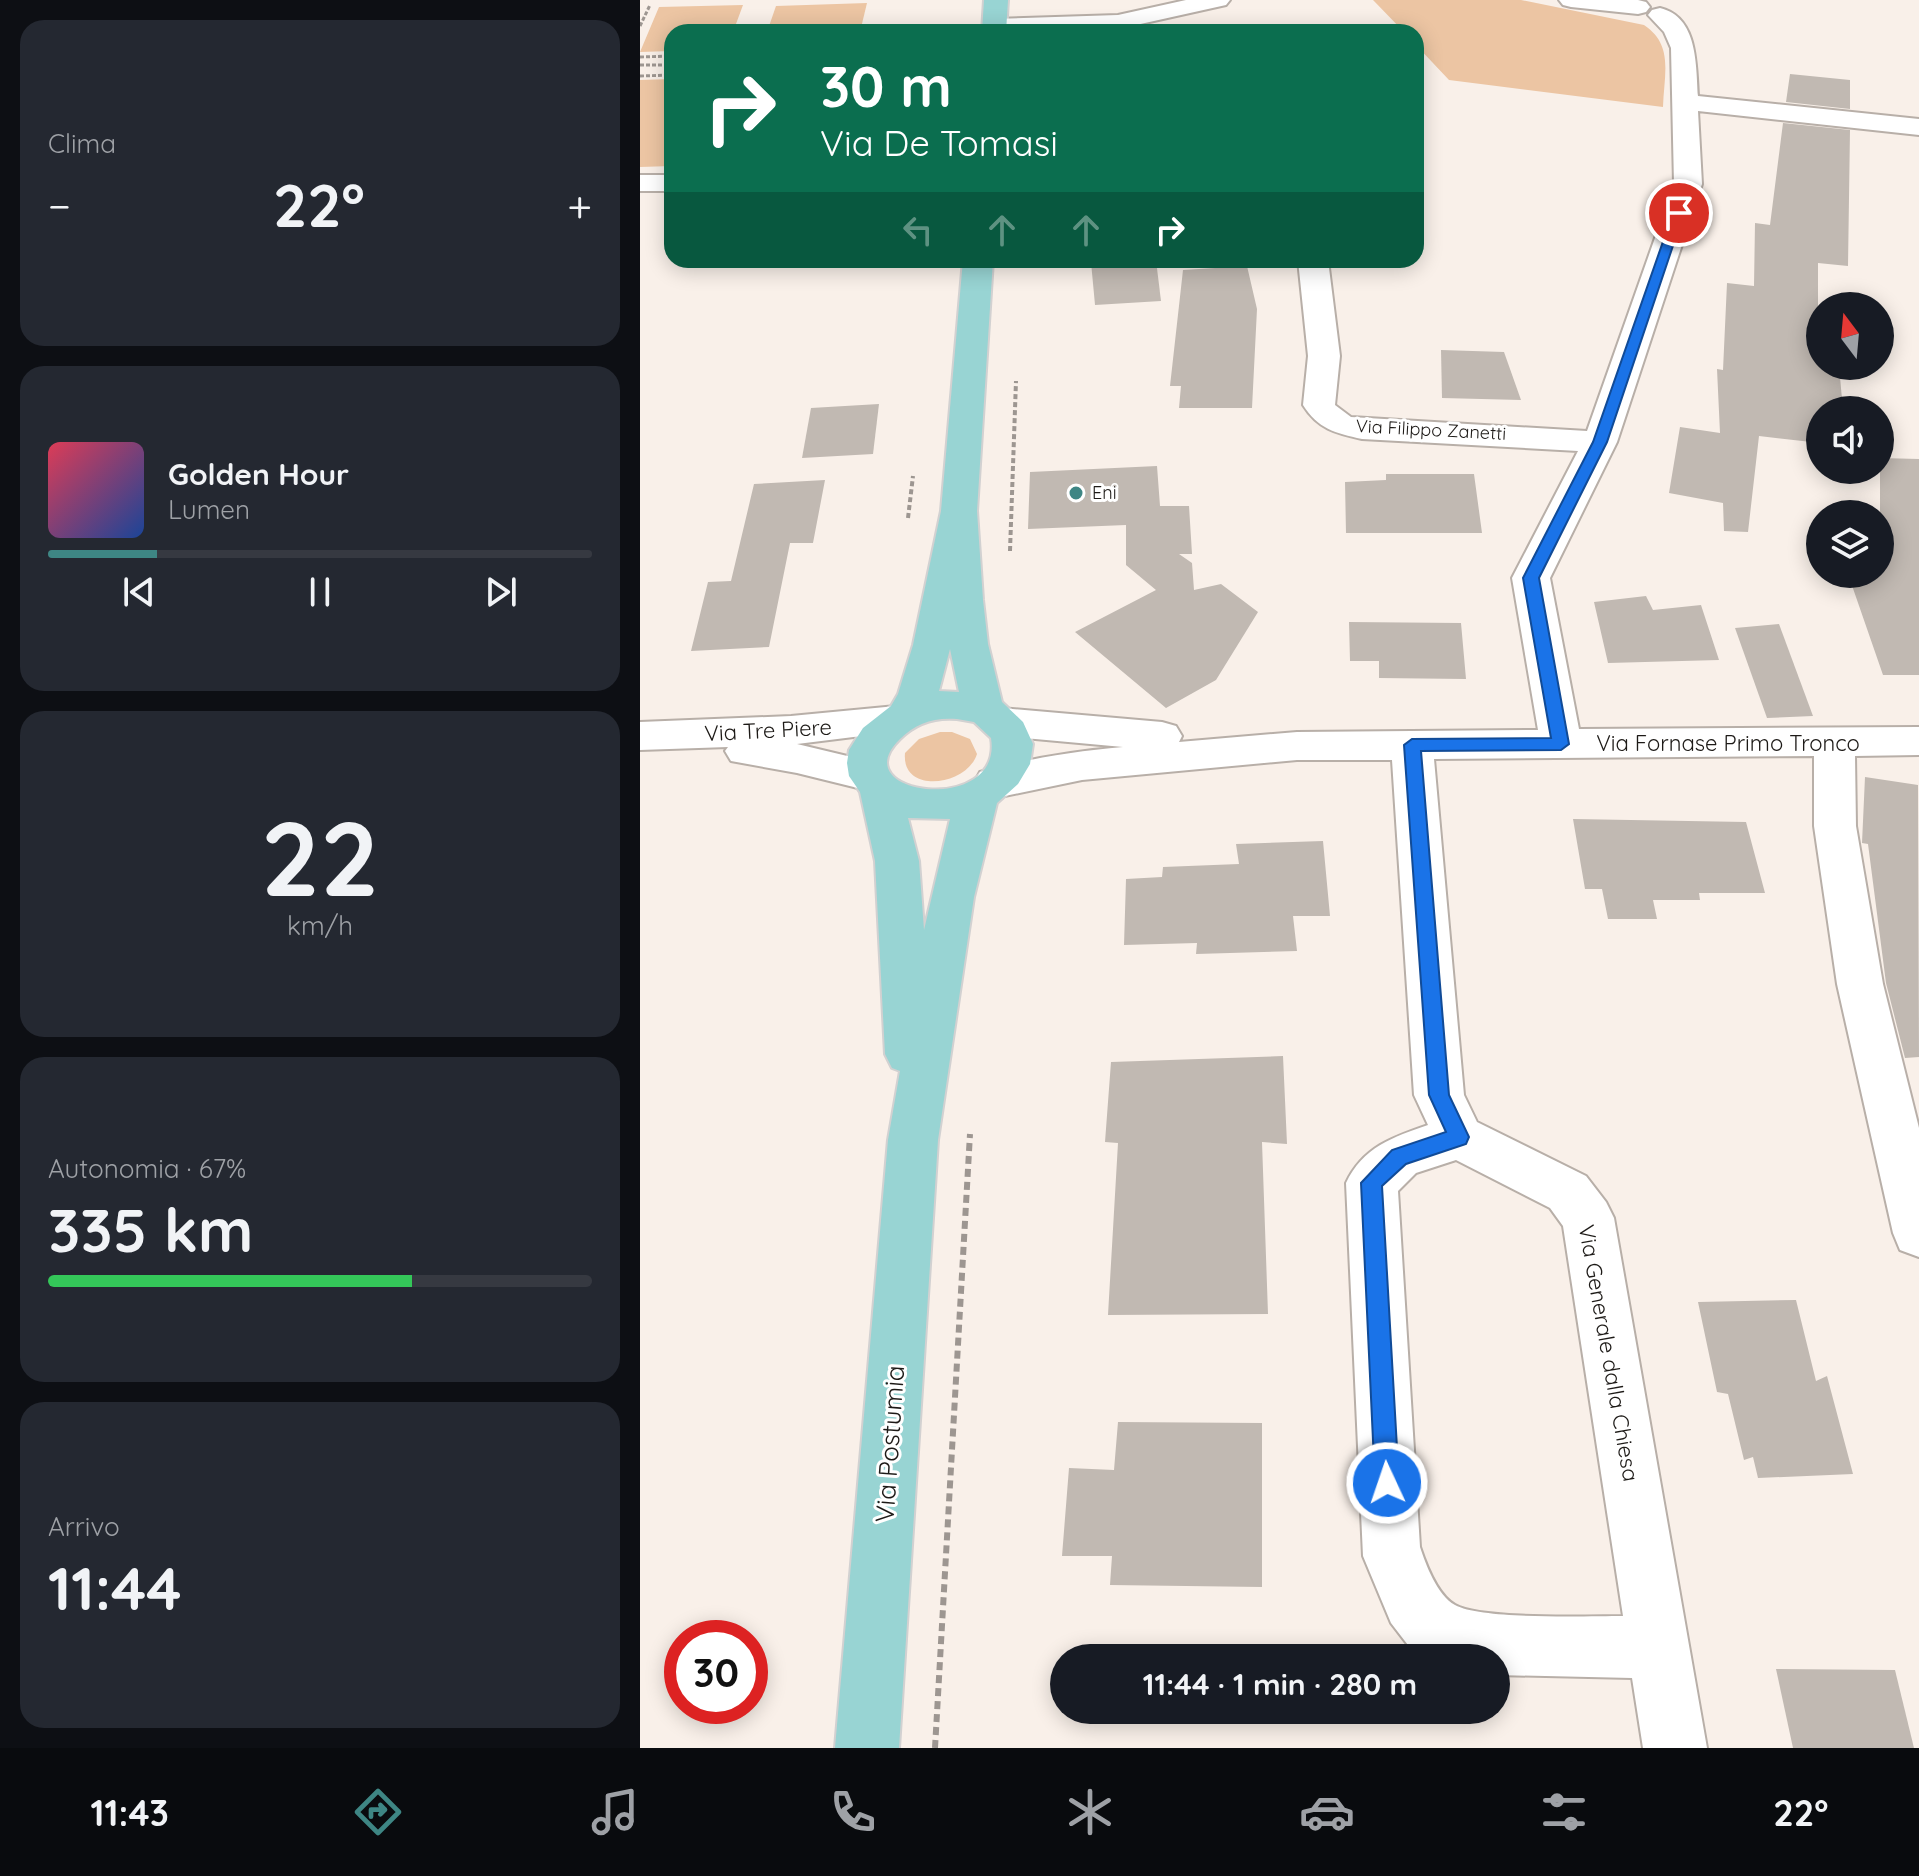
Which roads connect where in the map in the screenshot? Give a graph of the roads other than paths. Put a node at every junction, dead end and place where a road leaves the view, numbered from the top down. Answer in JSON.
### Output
{"nodes":[{"id":1,"x":996,"y":0,"type":"edge"},
{"id":2,"x":1571,"y":0,"type":"edge"},
{"id":3,"x":1655,"y":4,"type":"edge"},
{"id":4,"x":1208,"y":10,"type":"edge"},
{"id":5,"x":994,"y":24,"type":"edge"},
{"id":6,"x":1083,"y":24,"type":"edge"},
{"id":7,"x":1685,"y":102,"type":"junction"},
{"id":8,"x":1919,"y":127,"type":"edge"},
{"id":9,"x":640,"y":183,"type":"edge"},
{"id":10,"x":664,"y":183,"type":"edge"},
{"id":11,"x":977,"y":268,"type":"edge"},
{"id":12,"x":1314,"y":268,"type":"edge"},
{"id":13,"x":1600,"y":442,"type":"junction"},
{"id":14,"x":959,"y":511,"type":"junction"},
{"id":15,"x":901,"y":717,"type":"junction"},
{"id":16,"x":994,"y":717,"type":"junction"},
{"id":17,"x":640,"y":737,"type":"edge"},
{"id":18,"x":1919,"y":741,"type":"edge"},
{"id":19,"x":1834,"y":743,"type":"junction"},
{"id":20,"x":1561,"y":744,"type":"junction"},
{"id":21,"x":1412,"y":745,"type":"junction"},
{"id":22,"x":1297,"y":746,"type":"junction"},
{"id":23,"x":875,"y":782,"type":"junction"},
{"id":24,"x":986,"y":788,"type":"junction"},
{"id":25,"x":1459,"y":1137,"type":"junction"},
{"id":26,"x":913,"y":1140,"type":"junction"},
{"id":27,"x":1919,"y":1233,"type":"edge"},
{"id":28,"x":1658,"y":1647,"type":"junction"},
{"id":29,"x":867,"y":1748,"type":"edge"},
{"id":30,"x":1675,"y":1748,"type":"edge"}],
"edges":[{"from":1,"to":5,"type":"main road"},
{"from":2,"to":3,"type":"street"},
{"from":3,"to":7,"type":"street"},
{"from":4,"to":6,"type":"street"},
{"from":7,"to":8,"type":"street"},
{"from":7,"to":13,"type":"street"},
{"from":9,"to":10,"type":"street"},
{"from":11,"to":14,"type":"main road"},
{"from":12,"to":13,"type":"street","name":"Via Filippo Zanetti"},
{"from":13,"to":20,"type":"street"},
{"from":14,"to":15,"type":"main road"},
{"from":14,"to":16,"type":"main road"},
{"from":15,"to":16,"type":"main road"},
{"from":15,"to":17,"type":"street","name":"Via Tre Piere"},
{"from":15,"to":23,"type":"main road"},
{"from":16,"to":22,"type":"street","name":"Via Fornase Primo Tronco"},
{"from":16,"to":24,"type":"main road"},
{"from":17,"to":23,"type":"street","name":"Via Tre Piere"},
{"from":18,"to":19,"type":"street","name":"Via Fornase Primo Tronco"},
{"from":19,"to":20,"type":"street","name":"Via Fornase Primo Tronco"},
{"from":19,"to":27,"type":"street"},
{"from":20,"to":21,"type":"street","name":"Via Fornase Primo Tronco"},
{"from":21,"to":22,"type":"street","name":"Via Fornase Primo Tronco"},
{"from":21,"to":25,"type":"street"},
{"from":22,"to":24,"type":"street","name":"Via Fornase Primo Tronco"},
{"from":23,"to":24,"type":"main road"},
{"from":23,"to":26,"type":"main road","name":"Via Postumia"},
{"from":24,"to":26,"type":"main road","name":"Via Postumia"},
{"from":25,"to":28,"type":"street","name":"Via Generale dalla Chiesa"},
{"from":25,"to":28,"type":"street"},
{"from":26,"to":29,"type":"main road","name":"Via Postumia"},
{"from":28,"to":30,"type":"street","name":"Via Generale dalla Chiesa"}]}
